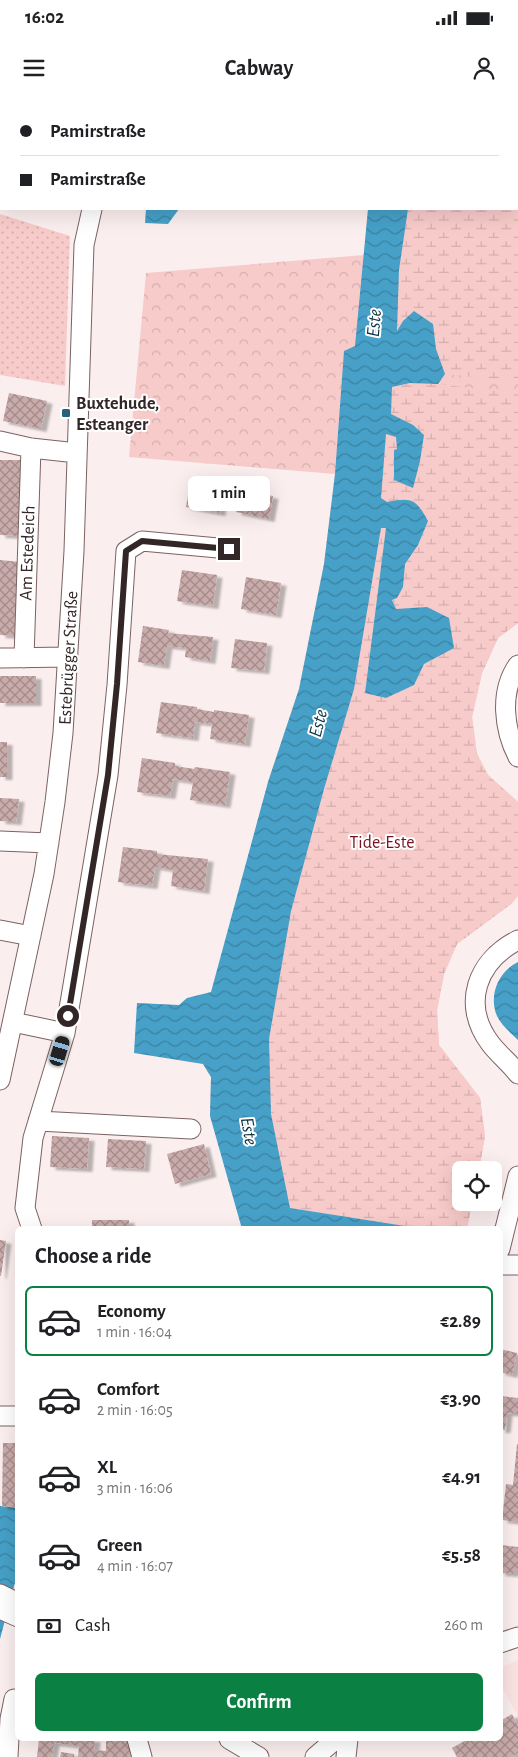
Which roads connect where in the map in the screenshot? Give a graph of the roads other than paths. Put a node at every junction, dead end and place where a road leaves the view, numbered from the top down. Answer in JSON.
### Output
{"nodes":[{"id":1,"x":92,"y":210,"type":"edge"},
{"id":2,"x":0,"y":441,"type":"edge"},
{"id":3,"x":31,"y":448,"type":"junction"},
{"id":4,"x":77,"y":453,"type":"junction"},
{"id":5,"x":229,"y":549,"type":"dead end"},
{"id":6,"x":68,"y":657,"type":"junction"},
{"id":7,"x":0,"y":658,"type":"edge"},
{"id":8,"x":24,"y":658,"type":"junction"},
{"id":9,"x":518,"y":665,"type":"edge"},
{"id":10,"x":518,"y":757,"type":"edge"},
{"id":11,"x":0,"y":841,"type":"edge"},
{"id":12,"x":49,"y":843,"type":"junction"},
{"id":13,"x":0,"y":930,"type":"edge"},
{"id":14,"x":31,"y":936,"type":"junction"},
{"id":15,"x":518,"y":940,"type":"edge"},
{"id":16,"x":13,"y":1022,"type":"junction"},
{"id":17,"x":65,"y":1033,"type":"junction"},
{"id":18,"x":1,"y":1073,"type":"edge"},
{"id":19,"x":518,"y":1074,"type":"edge"},
{"id":20,"x":38,"y":1121,"type":"junction"},
{"id":21,"x":191,"y":1129,"type":"dead end"},
{"id":22,"x":518,"y":1176,"type":"edge"},
{"id":23,"x":31,"y":1226,"type":"edge"},
{"id":24,"x":503,"y":1237,"type":"edge"},
{"id":25,"x":503,"y":1264,"type":"edge"},
{"id":26,"x":518,"y":1265,"type":"edge"},
{"id":27,"x":0,"y":1416,"type":"edge"},
{"id":28,"x":15,"y":1416,"type":"edge"},
{"id":29,"x":518,"y":1637,"type":"edge"},
{"id":30,"x":503,"y":1642,"type":"edge"},
{"id":31,"x":15,"y":1699,"type":"edge"},
{"id":32,"x":138,"y":1741,"type":"edge"},
{"id":33,"x":235,"y":1741,"type":"edge"},
{"id":34,"x":334,"y":1741,"type":"edge"},
{"id":35,"x":348,"y":1741,"type":"edge"},
{"id":36,"x":8,"y":1757,"type":"edge"},
{"id":37,"x":142,"y":1757,"type":"edge"},
{"id":38,"x":259,"y":1757,"type":"edge"},
{"id":39,"x":315,"y":1757,"type":"edge"},
{"id":40,"x":346,"y":1757,"type":"edge"}],
"edges":[{"from":1,"to":4,"type":"street","name":"Estebrügger Straße"},
{"from":2,"to":3,"type":"street"},
{"from":3,"to":4,"type":"street"},
{"from":3,"to":8,"type":"street","name":"Am Estedeich"},
{"from":4,"to":6,"type":"street","name":"Estebrügger Straße"},
{"from":5,"to":17,"type":"street"},
{"from":6,"to":8,"type":"street"},
{"from":6,"to":12,"type":"street","name":"Estebrügger Straße"},
{"from":7,"to":8,"type":"street"},
{"from":9,"to":10,"type":"street"},
{"from":11,"to":12,"type":"street"},
{"from":12,"to":14,"type":"street","name":"Estebrügger Straße"},
{"from":13,"to":14,"type":"street"},
{"from":14,"to":16,"type":"street","name":"Estebrügger Straße"},
{"from":15,"to":19,"type":"street"},
{"from":16,"to":17,"type":"street"},
{"from":16,"to":18,"type":"street","name":"Estebrügger Straße"},
{"from":17,"to":20,"type":"street"},
{"from":20,"to":21,"type":"street"},
{"from":20,"to":23,"type":"street"},
{"from":22,"to":24,"type":"street"},
{"from":25,"to":26,"type":"street"},
{"from":27,"to":28,"type":"street"},
{"from":29,"to":30,"type":"street"},
{"from":31,"to":36,"type":"street"},
{"from":32,"to":37,"type":"street"},
{"from":33,"to":38,"type":"street"},
{"from":34,"to":39,"type":"street"},
{"from":35,"to":40,"type":"street"}]}
